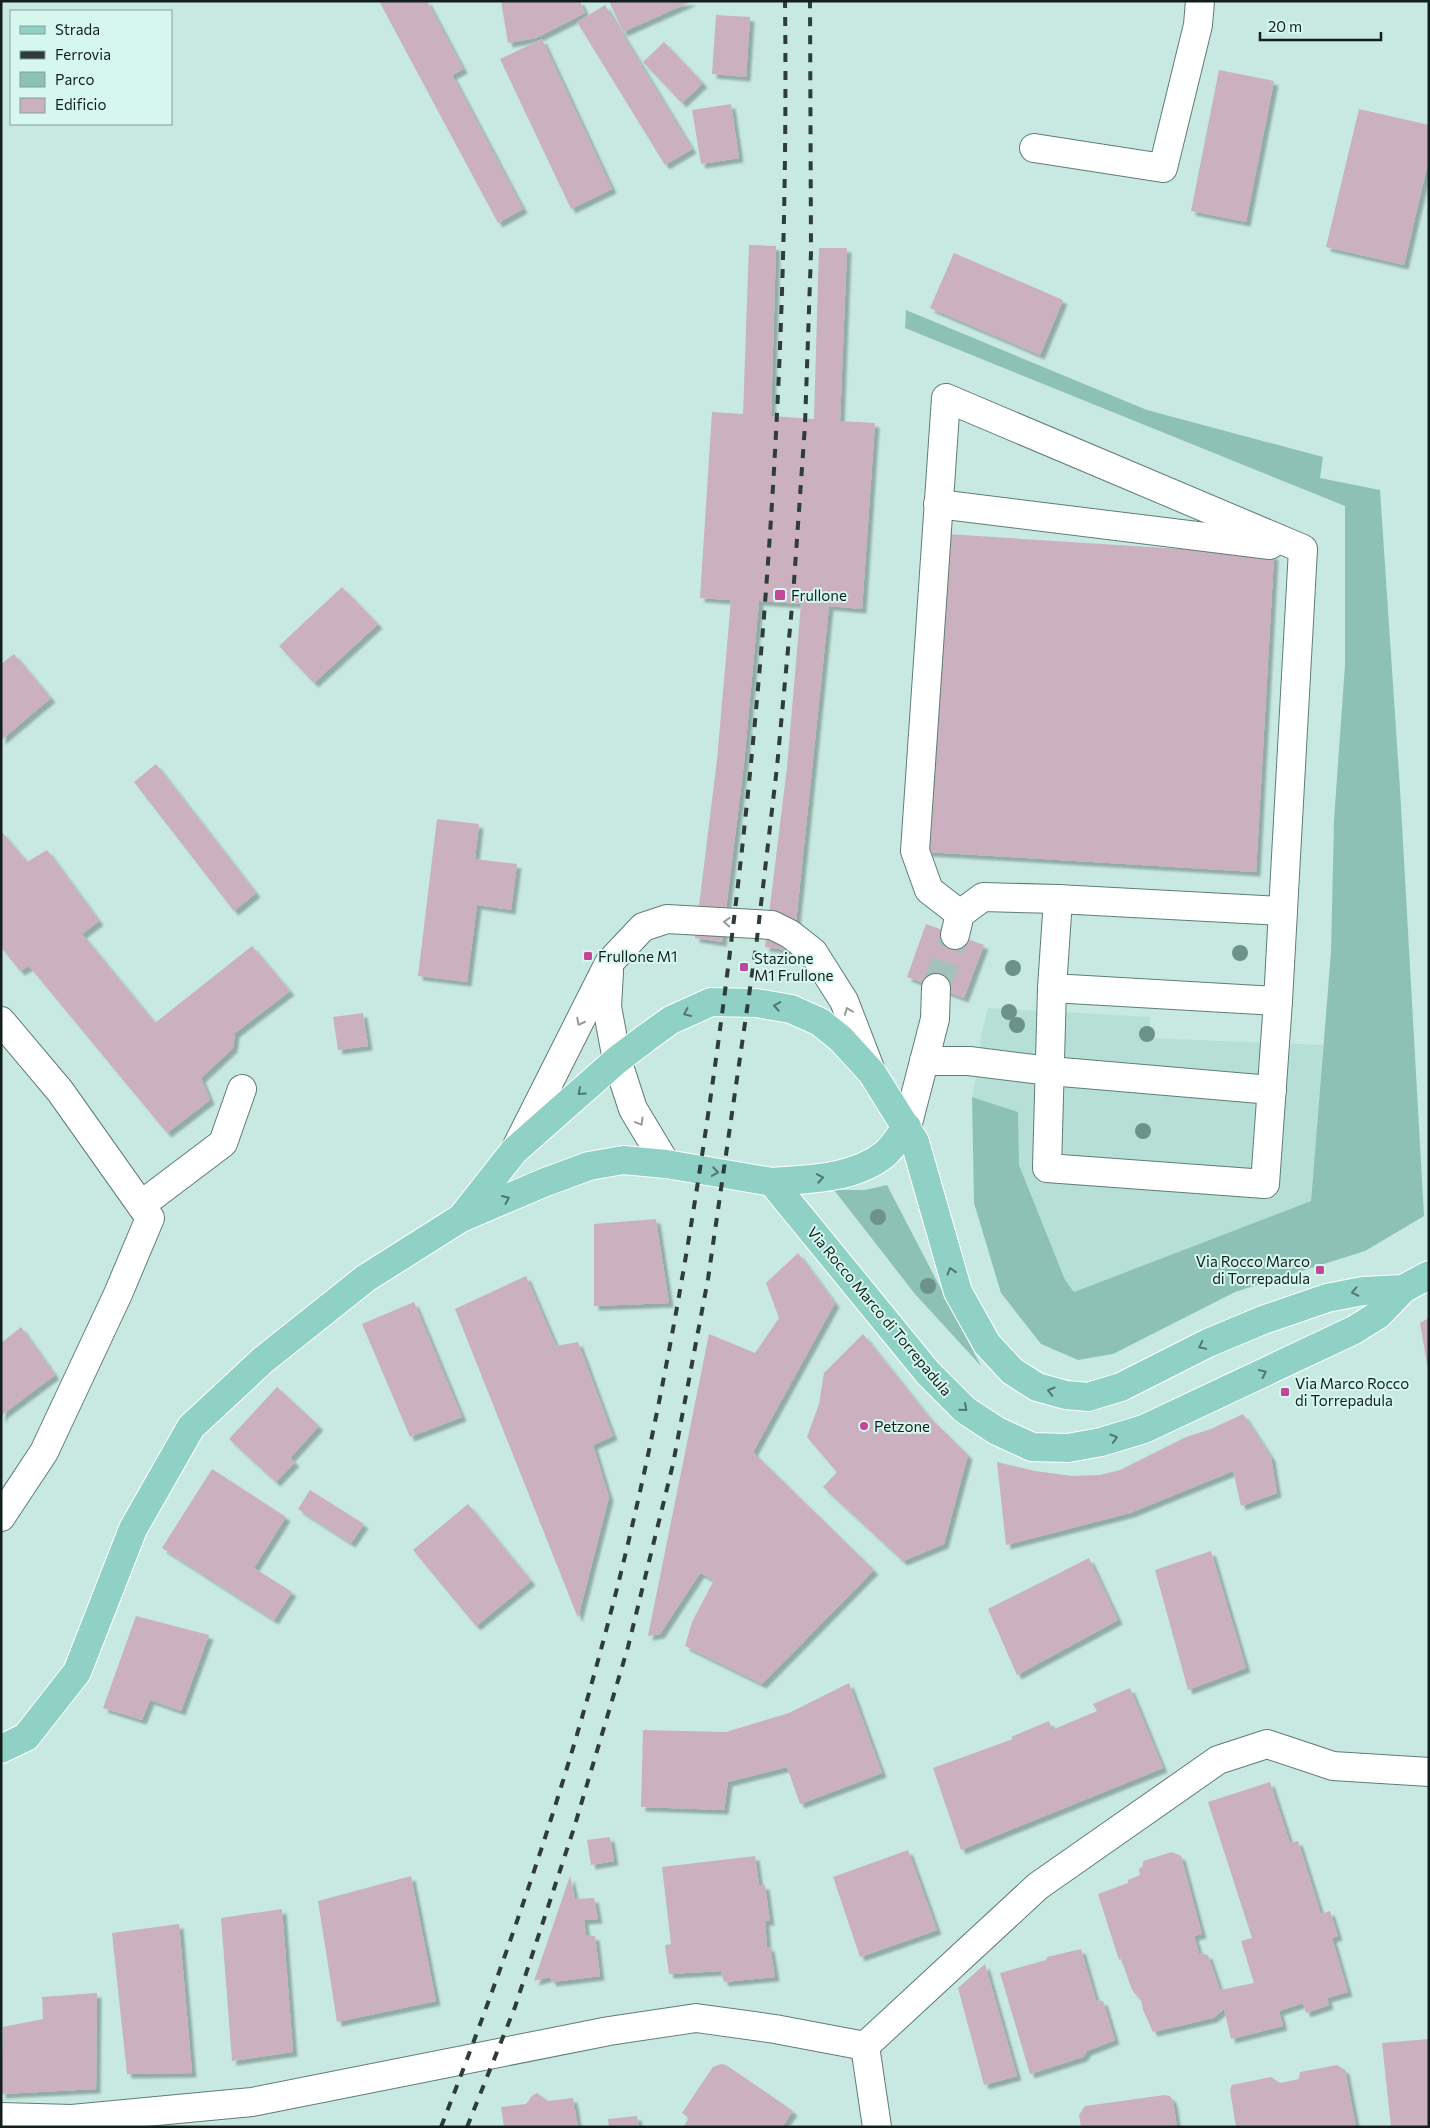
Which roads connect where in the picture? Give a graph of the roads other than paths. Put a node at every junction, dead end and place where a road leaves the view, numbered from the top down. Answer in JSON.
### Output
{"nodes":[{"id":1,"x":1200,"y":1,"type":"edge"},
{"id":2,"x":1034,"y":148,"type":"dead end"},
{"id":3,"x":938,"y":504,"type":"junction"},
{"id":4,"x":1303,"y":550,"type":"junction"},
{"id":5,"x":1058,"y":899,"type":"junction"},
{"id":6,"x":1283,"y":911,"type":"junction"},
{"id":7,"x":610,"y":963,"type":"junction"},
{"id":8,"x":936,"y":988,"type":"tunnel mouth"},
{"id":9,"x":1052,"y":988,"type":"junction"},
{"id":10,"x":1278,"y":1001,"type":"junction"},
{"id":11,"x":1,"y":1021,"type":"edge"},
{"id":12,"x":617,"y":1060,"type":"junction"},
{"id":13,"x":924,"y":1062,"type":"junction"},
{"id":14,"x":1050,"y":1071,"type":"junction"},
{"id":15,"x":872,"y":1073,"type":"junction"},
{"id":16,"x":242,"y":1089,"type":"dead end"},
{"id":17,"x":1272,"y":1090,"type":"junction"},
{"id":18,"x":907,"y":1126,"type":"junction"},
{"id":19,"x":514,"y":1151,"type":"junction"},
{"id":20,"x":666,"y":1164,"type":"junction"},
{"id":21,"x":772,"y":1182,"type":"junction"},
{"id":22,"x":141,"y":1205,"type":"junction"},
{"id":23,"x":461,"y":1218,"type":"junction"},
{"id":24,"x":1429,"y":1275,"type":"edge"},
{"id":25,"x":1404,"y":1289,"type":"junction"},
{"id":26,"x":1,"y":1517,"type":"edge"},
{"id":27,"x":1,"y":1749,"type":"edge"},
{"id":28,"x":1429,"y":1772,"type":"edge"},
{"id":29,"x":865,"y":2046,"type":"junction"},
{"id":30,"x":1,"y":2117,"type":"edge"},
{"id":31,"x":877,"y":2127,"type":"edge"}],
"edges":[{"from":1,"to":2,"type":"street"},
{"from":3,"to":4,"type":"street"},
{"from":3,"to":4,"type":"street"},
{"from":3,"to":5,"type":"street"},
{"from":4,"to":6,"type":"street"},
{"from":5,"to":6,"type":"street"},
{"from":5,"to":9,"type":"street"},
{"from":6,"to":10,"type":"street"},
{"from":7,"to":12,"type":"street"},
{"from":15,"to":7,"type":"street","one_way":true},
{"from":7,"to":19,"type":"street","one_way":true},
{"from":8,"to":13,"type":"street"},
{"from":9,"to":10,"type":"street"},
{"from":9,"to":14,"type":"street"},
{"from":10,"to":17,"type":"street"},
{"from":11,"to":22,"type":"street"},
{"from":15,"to":12,"type":"main road","name":"Via Rocco Marco di Torrepadula","one_way":true},
{"from":12,"to":19,"type":"main road","name":"Via Rocco Marco di Torrepadula","one_way":true},
{"from":12,"to":20,"type":"street","one_way":true},
{"from":13,"to":14,"type":"street"},
{"from":13,"to":18,"type":"street"},
{"from":14,"to":17,"type":"street"},
{"from":14,"to":17,"type":"street"},
{"from":15,"to":18,"type":"main road","name":"Via Rocco Marco di Torrepadula"},
{"from":16,"to":22,"type":"street"},
{"from":21,"to":18,"type":"main road","one_way":true},
{"from":25,"to":18,"type":"main road","name":"Via Rocco Marco di Torrepadula","one_way":true},
{"from":19,"to":23,"type":"main road","name":"Via Rocco Marco di Torrepadula"},
{"from":20,"to":21,"type":"main road","one_way":true},
{"from":23,"to":20,"type":"main road","one_way":true},
{"from":21,"to":25,"type":"main road","name":"Via Rocco Marco di Torrepadula","one_way":true},
{"from":22,"to":26,"type":"street"},
{"from":23,"to":27,"type":"main road"},
{"from":24,"to":25,"type":"main road","name":"Via Rocco Marco di Torrepadula"},
{"from":28,"to":29,"type":"street"},
{"from":29,"to":30,"type":"street"},
{"from":29,"to":31,"type":"street"}]}
